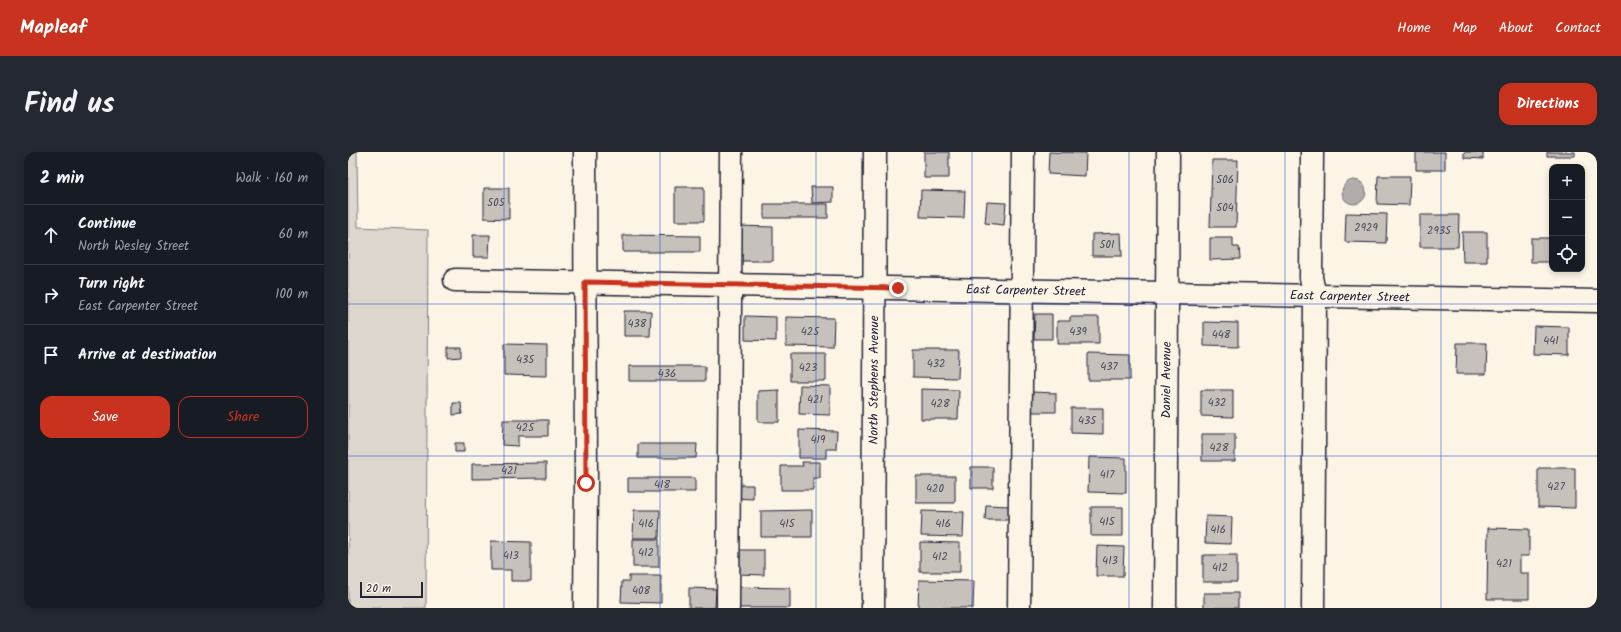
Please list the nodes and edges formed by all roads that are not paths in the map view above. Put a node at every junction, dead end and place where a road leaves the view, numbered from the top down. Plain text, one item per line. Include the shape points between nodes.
1 (585, 152) edge
2 (731, 152) edge
3 (875, 152) edge
4 (1023, 152) edge
5 (1168, 152) edge
6 (1312, 152) edge
7 (455, 280) dead end
8 (585, 282) junction
9 (730, 285) junction
10 (875, 288) junction
11 (1022, 291) junction
12 (1167, 292) junction
13 (1315, 295) junction
14 (1597, 301) edge
15 (585, 608) edge
16 (728, 608) edge
17 (873, 608) edge
18 (1020, 608) edge
19 (1165, 608) edge
20 (1313, 608) edge

1 - 8 street
2 - 9 street
3 - 10 street, North Stephens Avenue
4 - 11 street
5 - 12 street, Daniel Avenue
6 - 13 street via 1311,278
7 - 8 street, East Carpenter Street
8 - 9 street, East Carpenter Street
8 - 15 street
9 - 10 street, East Carpenter Street
9 - 16 street
10 - 11 street, East Carpenter Street
10 - 17 street, North Stephens Avenue
11 - 12 street, East Carpenter Street
11 - 18 street
12 - 13 street, East Carpenter Street
12 - 19 street, Daniel Avenue
13 - 14 street, East Carpenter Street
13 - 20 street

